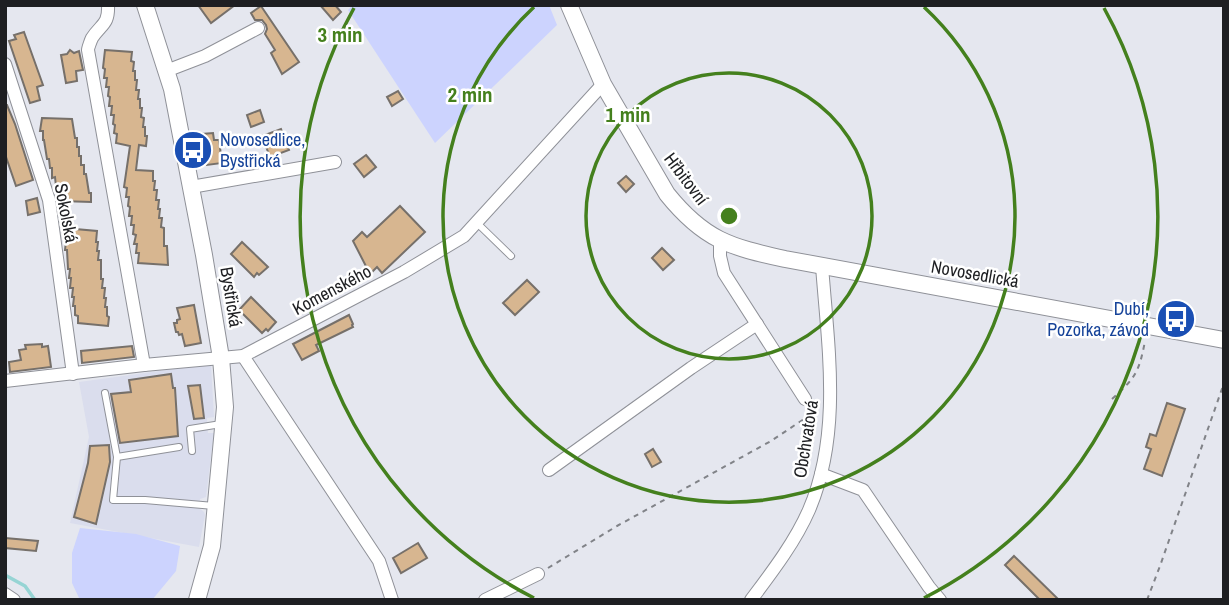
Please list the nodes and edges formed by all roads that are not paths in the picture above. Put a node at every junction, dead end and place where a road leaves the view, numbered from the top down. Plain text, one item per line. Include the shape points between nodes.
1 (108, 5) edge
2 (145, 5) edge
3 (569, 5) edge
4 (258, 28) dead end
5 (5, 64) edge
6 (166, 71) junction
7 (603, 84) junction
8 (335, 162) dead end
9 (191, 187) junction
10 (476, 222) junction
11 (720, 241) junction
12 (511, 256) dead end
13 (822, 266) junction
14 (757, 324) junction
15 (1224, 340) edge
16 (243, 356) junction
17 (221, 358) junction
18 (144, 365) junction
19 (73, 374) junction
20 (5, 381) edge
21 (105, 393) dead end
22 (805, 400) dead end
23 (223, 424) junction
24 (178, 447) dead end
25 (192, 451) dead end
26 (117, 457) junction
27 (549, 470) dead end
28 (821, 474) junction
29 (216, 506) junction
30 (538, 574) road end
31 (5, 594) edge
32 (14, 600) edge
33 (197, 600) edge
34 (392, 600) edge
35 (485, 600) edge
36 (751, 600) edge
37 (940, 600) edge

1 - 18 street via 108,16 88,50
2 - 6 street, Bystřická
3 - 7 street, Hřbitovní
4 - 6 street
5 - 19 street, Sokolská via 48,200
6 - 9 street, Bystřická
7 - 10 street, Komenského
7 - 11 street, Hřbitovní via 667,194 700,228
8 - 9 street
9 - 17 street, Bystřická
10 - 12 lane
10 - 16 street, Komenského via 464,236 404,272
11 - 13 street, Novosedlická
11 - 14 street via 724,273
13 - 15 street, Novosedlická
13 - 28 street, Obchvatová via 831,395
14 - 22 street
14 - 27 street
16 - 17 street, Komenského
16 - 34 street via 379,561
17 - 18 street, Komenského
17 - 23 street, Bystřická
18 - 19 street, Komenského
19 - 20 street, Komenského
21 - 26 lane
23 - 25 lane via 190,429
23 - 29 street, Bystřická
24 - 26 lane
26 - 29 lane via 113,500
28 - 36 street, Obchvatová via 809,510
28 - 37 street via 863,490
29 - 33 street, Bystřická via 212,546
30 - 35 street
31 - 32 street

